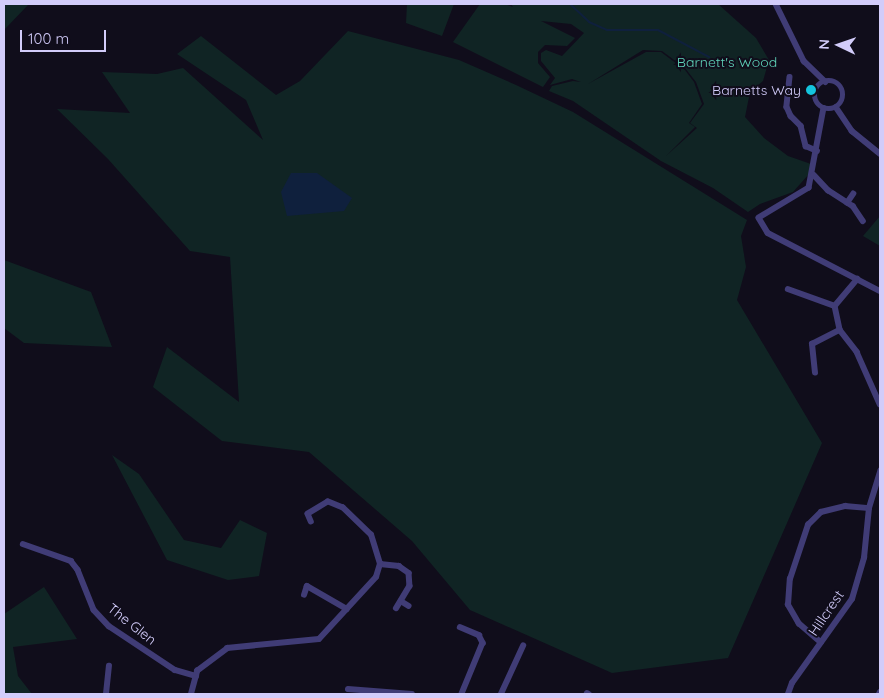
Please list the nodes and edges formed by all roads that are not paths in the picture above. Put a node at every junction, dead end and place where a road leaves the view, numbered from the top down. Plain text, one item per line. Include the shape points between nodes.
1 (776, 4) edge
2 (790, 77) dead end
3 (826, 82) junction
4 (836, 107) junction
5 (824, 108) junction
6 (817, 152) junction
7 (880, 154) edge
8 (814, 174) junction
9 (853, 194) dead end
10 (847, 203) junction
11 (863, 221) dead end
12 (858, 279) junction
13 (788, 289) dead end
14 (880, 291) edge
15 (835, 306) junction
16 (840, 330) junction
17 (815, 373) dead end
18 (880, 404) edge
19 (880, 471) edge
20 (869, 508) junction
21 (311, 521) dead end
22 (24, 544) dead end
23 (380, 564) junction
24 (304, 595) dead end
25 (401, 601) junction
26 (409, 606) dead end
27 (397, 608) dead end
28 (347, 609) junction
29 (460, 627) dead end
30 (822, 643) junction
31 (523, 646) dead end
32 (109, 666) dead end
33 (196, 676) junction
34 (348, 689) dead end
35 (106, 694) edge
36 (191, 694) edge
37 (412, 694) edge
38 (462, 694) edge
39 (501, 694) edge
40 (788, 694) edge

1 - 3 street via 804,61
2 - 6 street via 787,107 801,126 806,146
3 - 4 street via 841,88 843,97
3 - 5 street via 816,94 818,103
4 - 5 street
4 - 7 street via 852,131
5 - 6 street
6 - 8 street
8 - 10 street via 828,190
8 - 12 street via 809,188 760,218 768,233
9 - 10 street
10 - 11 street
12 - 14 street
12 - 15 street
13 - 15 street
15 - 16 street
16 - 17 street via 812,344
16 - 18 street via 857,352
19 - 20 street, Hillcrest
20 - 30 street, Hillcrest via 864,558 852,599
20 - 30 street via 845,506 821,512 808,525 790,579 788,605 799,624
21 - 23 street via 308,514 328,502 336,503 371,535
22 - 33 street, The Glen via 71,561 78,570 94,610 109,626 175,670
23 - 25 street via 399,566 409,572 410,586
23 - 28 street via 370,586
24 - 28 street via 308,586
25 - 26 street
25 - 27 street
28 - 33 street via 326,634 313,641 236,645 206,662
29 - 38 street via 479,636 483,643
30 - 40 street, Hillcrest
31 - 39 street
32 - 35 street
33 - 36 street
34 - 37 street

